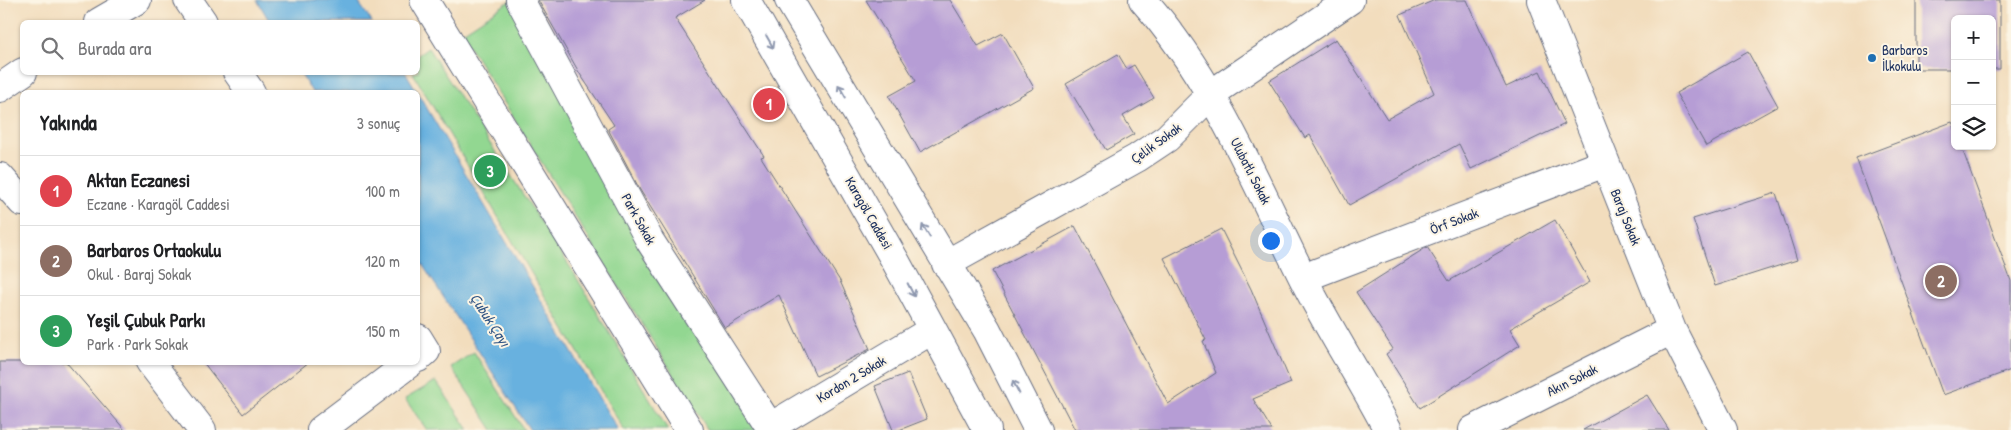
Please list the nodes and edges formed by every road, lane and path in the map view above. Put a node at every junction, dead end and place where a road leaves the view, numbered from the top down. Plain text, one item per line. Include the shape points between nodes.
1 (137, 0) edge
2 (188, 0) edge
3 (424, 0) edge
4 (520, 0) edge
5 (746, 0) edge
6 (790, 0) edge
7 (1143, 0) edge
8 (1350, 0) edge
9 (1540, 0) edge
10 (102, 20) edge
11 (202, 20) edge
12 (20, 74) edge
13 (239, 75) edge
14 (0, 88) edge
15 (250, 90) edge
16 (1211, 94) junction
17 (1605, 163) junction
18 (0, 177) edge
19 (20, 200) edge
20 (946, 264) junction
21 (1303, 278) junction
22 (932, 330) junction
23 (1672, 330) junction
24 (152, 365) edge
25 (402, 365) edge
26 (771, 429) edge
27 (202, 430) edge
28 (321, 430) edge
29 (689, 430) edge
30 (987, 430) edge
31 (1038, 430) edge
32 (1388, 430) edge
33 (1473, 430) edge
34 (1723, 430) edge

1 - 10 street
2 - 11 street
3 - 29 street
4 - 26 street, Park Sokak via 650,240
5 -> 22 street, Karagöl Caddesi via 892,253
20 -> 6 street
7 - 16 street, Ulubatlı Sokak via 1169,31
8 - 16 street, Çelik Sokak
9 - 17 street, Baraj Sokak
12 - 14 street
13 - 15 street
16 - 20 street, Çelik Sokak via 1167,138 1137,158
16 - 21 street, Ulubatlı Sokak via 1248,162
17 - 21 street, Örf Sokak
17 - 23 street, Baraj Sokak
18 - 19 street
31 -> 20 street via 986,330
21 - 32 street, Ulubatlı Sokak
22 - 26 street, Kordon 2 Sokak
22 - 30 street, Karagöl Caddesi
23 - 33 street, Akın Sokak
23 - 34 street, Baraj Sokak
24 - 27 street
25 - 28 street

